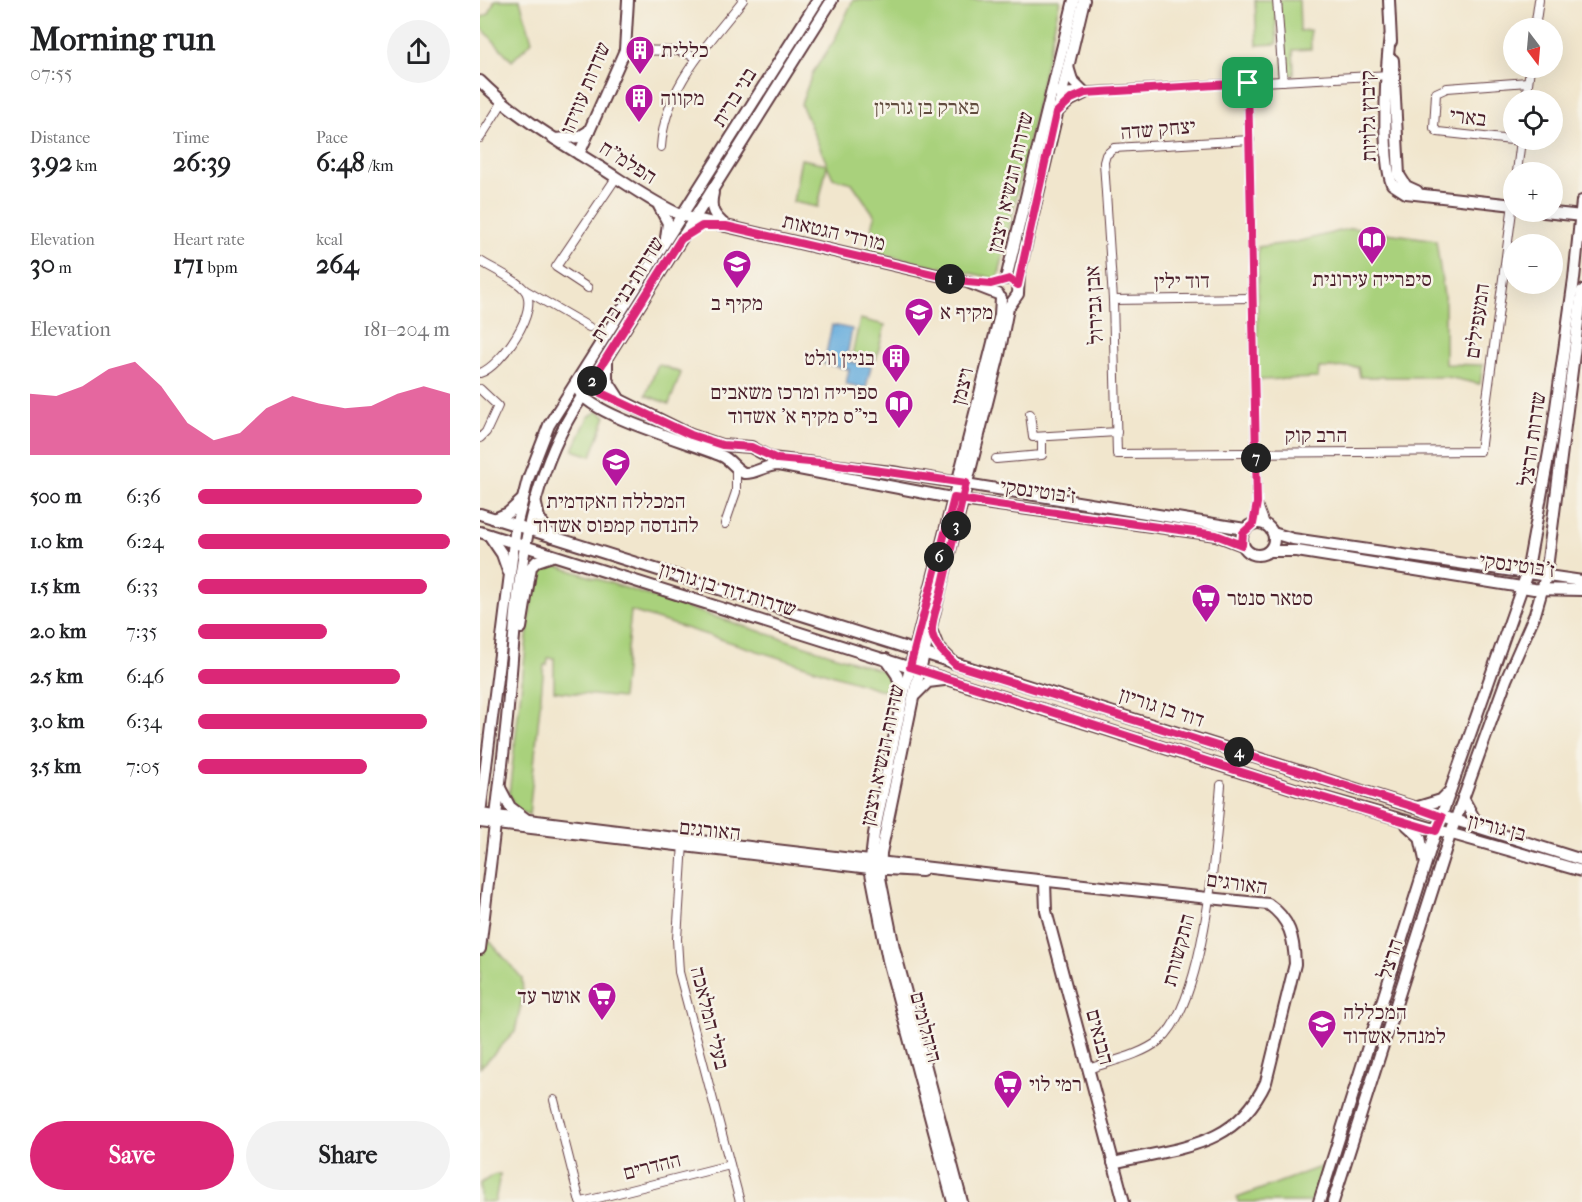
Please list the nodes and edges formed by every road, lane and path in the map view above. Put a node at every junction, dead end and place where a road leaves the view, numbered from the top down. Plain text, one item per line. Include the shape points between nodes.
1 (628, 0) edge
2 (743, 0) edge
3 (818, 0) edge
4 (832, 0) edge
5 (1074, 0) edge
6 (1084, 0) edge
7 (1277, 0) edge
8 (1389, 0) edge
9 (1539, 0) edge
10 (1536, 18) edge
11 (625, 50) junction
12 (696, 57) junction
13 (1068, 67) junction
14 (1389, 77) junction
15 (1529, 78) edge
16 (480, 81) edge
17 (1283, 81) junction
18 (1528, 82) junction
19 (1248, 83) junction
20 (1527, 90) edge
21 (1056, 93) junction
22 (1085, 93) junction
23 (502, 103) junction
24 (1056, 113) junction
25 (589, 130) junction
26 (480, 138) edge
27 (1503, 138) edge
28 (555, 140) junction
29 (1250, 140) junction
30 (661, 147) dead end
31 (579, 154) junction
32 (1106, 155) joint
33 (730, 163) joint
34 (616, 178) junction
35 (713, 190) junction
36 (695, 196) junction
37 (1503, 202) edge
38 (661, 205) junction
39 (1563, 208) edge
40 (1581, 210) edge
41 (1563, 211) edge
42 (688, 218) junction
43 (1510, 222) edge
44 (726, 226) junction
45 (681, 239) junction
46 (666, 240) junction
47 (480, 261) edge
48 (1018, 285) junction
49 (588, 288) dead end
50 (524, 289) junction
51 (1004, 291) junction
52 (1582, 291) edge
53 (1251, 298) junction
54 (1113, 300) junction
55 (589, 327) dead end
56 (607, 357) junction
57 (480, 373) edge
58 (575, 382) junction
59 (480, 389) edge
60 (585, 391) junction
61 (623, 401) junction
62 (1030, 414) dead end
63 (1117, 432) junction
64 (1042, 437) junction
65 (480, 438) edge
66 (742, 448) junction
67 (1480, 451) joint
68 (758, 453) junction
69 (1256, 453) junction
70 (1117, 454) joint
71 (996, 459) dead end
72 (735, 467) junction
73 (753, 471) junction
74 (962, 483) junction
75 (735, 492) junction
76 (535, 496) junction
77 (958, 499) junction
78 (521, 501) junction
79 (1257, 503) junction
80 (480, 514) edge
81 (494, 519) junction
82 (725, 524) dead end
83 (1265, 524) junction
84 (516, 526) junction
85 (1249, 526) junction
86 (527, 530) junction
87 (485, 533) edge
88 (1273, 533) junction
89 (552, 537) junction
90 (513, 543) junction
91 (1242, 545) junction
92 (524, 547) junction
93 (1269, 551) junction
94 (552, 556) junction
95 (509, 573) junction
96 (1527, 573) junction
97 (1546, 576) junction
98 (1582, 581) edge
99 (1523, 588) junction
100 (1543, 590) junction
101 (1582, 590) edge
102 (1569, 591) junction
103 (1535, 614) junction
104 (927, 628) junction
105 (880, 640) junction
106 (514, 649) junction
107 (920, 652) junction
108 (886, 658) junction
109 (956, 665) junction
110 (915, 669) junction
111 (949, 679) junction
112 (908, 697) junction
113 (485, 776) junction
114 (1221, 785) dead end
115 (500, 787) junction
116 (480, 790) edge
117 (1451, 790) junction
118 (1463, 798) junction
119 (1414, 807) junction
120 (480, 814) edge
121 (1442, 817) junction
122 (495, 820) junction
123 (529, 820) junction
124 (1402, 821) junction
125 (480, 822) edge
126 (1455, 822) junction
127 (518, 828) junction
128 (1436, 831) junction
129 (1488, 832) junction
130 (1450, 835) junction
131 (683, 842) junction
132 (878, 842) junction
133 (491, 855) junction
134 (854, 857) junction
135 (1582, 860) edge
136 (903, 863) junction
137 (1426, 864) junction
138 (875, 865) junction
139 (937, 870) junction
140 (1582, 871) edge
141 (1026, 880) junction
142 (1045, 882) junction
143 (1210, 898) junction
144 (1044, 900) junction
145 (480, 949) edge
146 (1088, 1069) junction
147 (554, 1100) dead end
148 (1113, 1162) junction
149 (730, 1165) junction
150 (581, 1202) edge
151 (740, 1202) edge
152 (953, 1202) edge
153 (962, 1202) edge
154 (1124, 1202) edge
155 (1319, 1202) edge
156 (1333, 1202) edge

1 - 11 street, שדרות עוזיהו
2 - 12 street
3 - 36 street, בני ברית
4 - 33 street, בני ברית
5 - 21 street
6 - 13 street
7 - 17 street
8 - 14 street, קיבוץ גלויות
9 - 10 street
11 - 12 street via 679,51
11 - 25 street, שדרות עוזיהו
12 - 30 street via 667,112
13 - 21 street
13 - 22 street via 1072,80
14 - 17 street
14 - 37 street, קיבוץ גלויות via 1400,185 1430,195
15 - 18 street
16 - 23 street, הפלמ"ח
17 - 19 street
18 - 20 street
18 - 27 street, בארי via 1447,88 1434,97 1434,128 1438,132
19 - 22 street
19 - 29 street
21 - 22 street
21 - 24 street, שדרות הנשיא ויצמן
21 - 51 street, שדרות הנשיא ויצמן
22 - 24 street via 1071,99
23 - 26 street
23 - 28 street, הפלמ"ח
24 - 48 street, שדרות הנשיא ויצמן
25 - 28 street via 579,137
25 - 31 street, שדרות עוזיהו
28 - 31 street, הפלמ"ח
29 - 32 street, יצחק שדה via 1114,148
29 - 53 street
31 - 34 street, הפלמ"ח
32 - 54 street, אבן גבירול
33 - 35 street, שדרות בני ברית
34 - 38 street, הפלמ"ח
34 - 49 street via 556,267
35 - 42 street, שדרות בני ברית
35 - 44 street via 711,208
36 - 38 street
36 - 42 street, בני ברית
38 - 42 street, הפלמ"ח
38 - 46 street via 668,223
39 - 40 street
40 - 41 street
40 - 96 street, שדרות הרצל via 1552,436
42 - 44 street, מורדי הגטאות
42 - 45 street, שדרות בני ברית
42 - 46 street, שדרות בני ברית
43 - 67 street, המעפילים
44 - 45 street via 702,226
44 - 51 street, מורדי הגטאות
45 - 56 street, שדרות בני ברית
46 - 58 street, שדרות בני ברית
47 - 50 street
48 - 51 street
48 - 51 street, שדרות הנשיא ויצמן via 1018,294
50 - 55 street
50 - 57 street via 530,304 528,316 493,367
51 - 74 street, ויצמן
52 - 97 street, שדרות הרצל
53 - 54 street, דוד ילין
53 - 69 street
54 - 63 street, אבן גבירול
56 - 60 street, שדרות בני ברית
56 - 61 street via 606,380
58 - 60 street
58 - 78 street via 549,425
59 - 65 street via 498,406
60 - 61 street
60 - 72 street via 592,404 726,457
60 - 76 street, שדרות בני ברית via 551,451
61 - 66 street via 691,435
62 - 64 street via 1033,437
63 - 64 street
63 - 70 street, אבן גבירול
64 - 71 street via 1042,455
66 - 68 street via 751,447
66 - 72 street via 734,456
67 - 69 street, הרב קוק
68 - 73 street via 760,461
68 - 74 street, ז'בוטינסקי via 777,459
69 - 70 street, הרב קוק
69 - 79 street
72 - 73 street via 742,472
72 - 75 street
73 - 75 street
73 - 77 street, ז'בוטינסקי via 778,465
74 - 77 street, שדרות הנשיא ויצמן
74 - 85 street, ז'בוטינסקי
75 - 82 street
76 - 86 street, שדרות בני ברית
76 - 89 street via 539,518
77 - 91 street, ז'בוטינסקי via 1216,535
77 - 104 street, שדרות הנשיא ויצמן
78 - 81 street via 510,512
78 - 84 street
79 - 83 street
79 - 85 street
80 - 81 street, שדרות דוד בן גוריון
81 - 84 street, שדרות דוד בן גוריון
83 - 85 street
83 - 88 street
84 - 86 street, שדרות דוד בן גוריון
84 - 90 street
85 - 91 street via 1242,535
86 - 89 street, שדרות דוד בן גוריון
86 - 92 street, שדרות בני ברית
87 - 90 street, שדרות דוד בן גוריון
87 - 95 street via 502,554
88 - 93 street via 1274,543
88 - 96 street, ז'בוטינסקי
89 - 105 street, שדרות דוד בן גוריון
90 - 92 street, שדרות דוד בן גוריון
90 - 95 street
91 - 93 street via 1253,555
92 - 94 street, שדרות דוד בן גוריון
92 - 106 street, שדרות בני ברית
93 - 99 street, ז'בוטינסקי via 1297,551
94 - 106 street via 531,567
94 - 108 street, שדרות דוד בן גוריון
95 - 113 street
96 - 97 street, ז'בוטינסקי
96 - 99 street, שדרות הרצל
97 - 98 street, ז'בוטינסקי
97 - 100 street
99 - 100 street, ז'בוטינסקי
99 - 117 street, שדרות הרצל
100 - 102 street, ז'בוטינסקי
100 - 103 street
101 - 102 street, ז'בוטינסקי
102 - 103 street via 1548,601
103 - 118 street
104 - 105 street via 908,639
104 - 107 street, שדרות הנשיא ויצמן
104 - 109 street via 938,647
105 - 107 street
106 - 115 street, שדרות בני ברית
107 - 109 street, דוד בן גוריון
107 - 110 street, שדרות הנשיא ויצמן
108 - 110 street, שדרות דוד בן גוריון
108 - 112 street
109 - 119 street, דוד בן גוריון
110 - 111 street, בן גוריון
110 - 112 street, שדרות הנשיא ויצמן
111 - 112 street via 928,682
111 - 124 street, בן גוריון
112 - 132 street, שדרות הנשיא ויצמן
113 - 116 street
113 - 120 street
114 - 143 street, התקשורת
115 - 122 street, שדרות בני ברית
115 - 123 street via 510,807
117 - 119 street via 1434,803
117 - 121 street
118 - 126 street, הרצל
118 - 129 street via 1474,819
119 - 121 street, דוד בן גוריון
120 - 122 street
121 - 126 street, דוד בן גוריון
121 - 128 street, הרצל
122 - 123 street, האורגים
122 - 125 street, האורגים
122 - 127 street, האורגים
122 - 133 street
123 - 131 street, האורגים
124 - 128 street, בן גוריון
124 - 137 street via 1420,837
126 - 129 street
126 - 130 street, הרצל
127 - 131 street, האורגים
127 - 133 street via 502,837
128 - 130 street, בן גוריון
128 - 137 street, הרצל
129 - 135 street
130 - 140 street, בן גוריון
130 - 156 street, הרצל
131 - 134 street, האורגים
131 - 138 street, האורגים
131 - 149 street, בעלי המלאכה via 678,972
132 - 134 street
132 - 136 street
132 - 138 street, שדרות הנשיא ויצמן
133 - 145 street
134 - 138 street, האורגים
136 - 138 street, האורגים
136 - 139 street, האורגים
137 - 155 street, הרצל
138 - 139 street, האורגים
138 - 152 street, היהלומים via 888,960
138 - 153 street, היהלומים
139 - 141 street, האורגים
141 - 142 street, האורגים
141 - 144 street
142 - 143 street, האורגים
142 - 144 street, הבנאים
143 - 146 street, התקשורת via 1178,1018 1161,1039 1145,1049
143 - 148 street, האורגים via 1269,904 1289,924 1295,964 1266,1082 1252,1108 1231,1129 1198,1142
144 - 146 street, הבנאים
146 - 148 street, הבנאים
147 - 150 street, ההדרים
148 - 154 street, הבנאים
149 - 150 street, ההדרים
149 - 151 street, בעלי המלאכה

